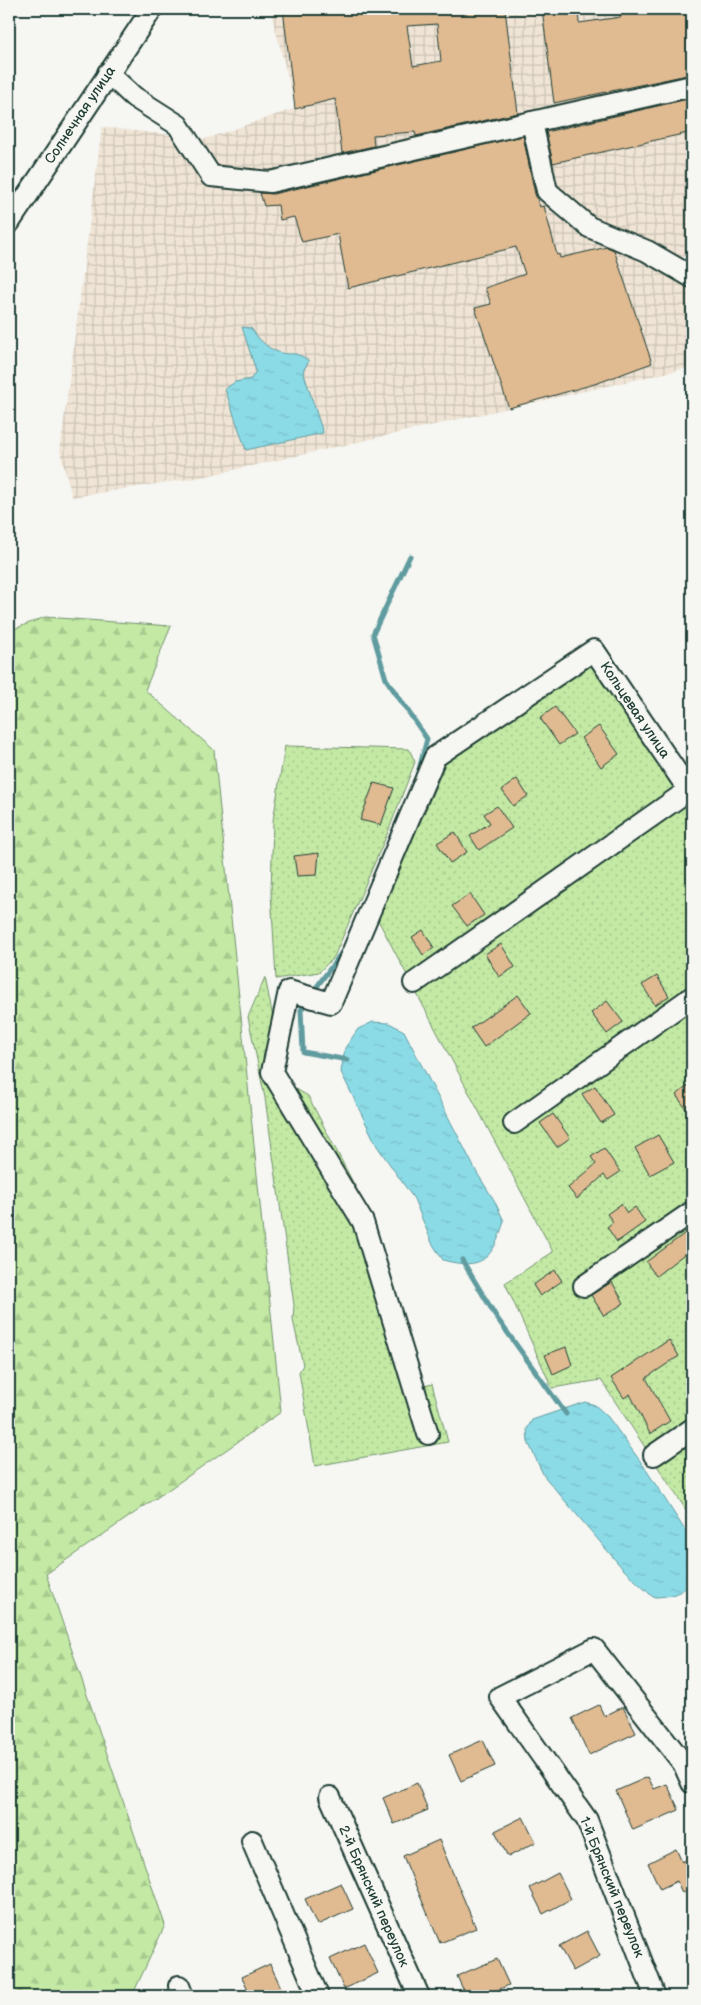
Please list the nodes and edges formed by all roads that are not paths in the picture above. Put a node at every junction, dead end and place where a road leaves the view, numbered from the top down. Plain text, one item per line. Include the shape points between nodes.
1 (152, 9) edge
2 (108, 73) junction
3 (692, 86) edge
4 (532, 122) junction
5 (9, 223) edge
6 (692, 277) edge
7 (691, 792) edge
8 (414, 983) dead end
9 (692, 997) edge
10 (514, 1123) dead end
11 (692, 1212) edge
12 (584, 1286) dead end
13 (692, 1429) edge
14 (428, 1434) dead end
15 (654, 1455) dead end
16 (692, 1783) edge
17 (330, 1797) dead end
18 (252, 1841) dead end
19 (318, 1996) edge
20 (419, 1996) edge
21 (655, 1996) edge

1 - 2 street, Солнечная улица
2 - 4 street via 134,97 178,125 211,176 270,182
2 - 5 street, Солнечная улица
3 - 4 street
4 - 6 street via 547,191 589,227 647,251
7 - 8 street
7 - 14 street, Кольцевая улица via 594,650 435,757 331,1003 289,991 272,1072 363,1222
9 - 10 street
11 - 12 street
13 - 15 street
16 - 21 street, 1-й Брянский переулок via 683,1763 594,1649 500,1697 587,1820
17 - 20 street, 2-й Брянский переулок
18 - 19 street

